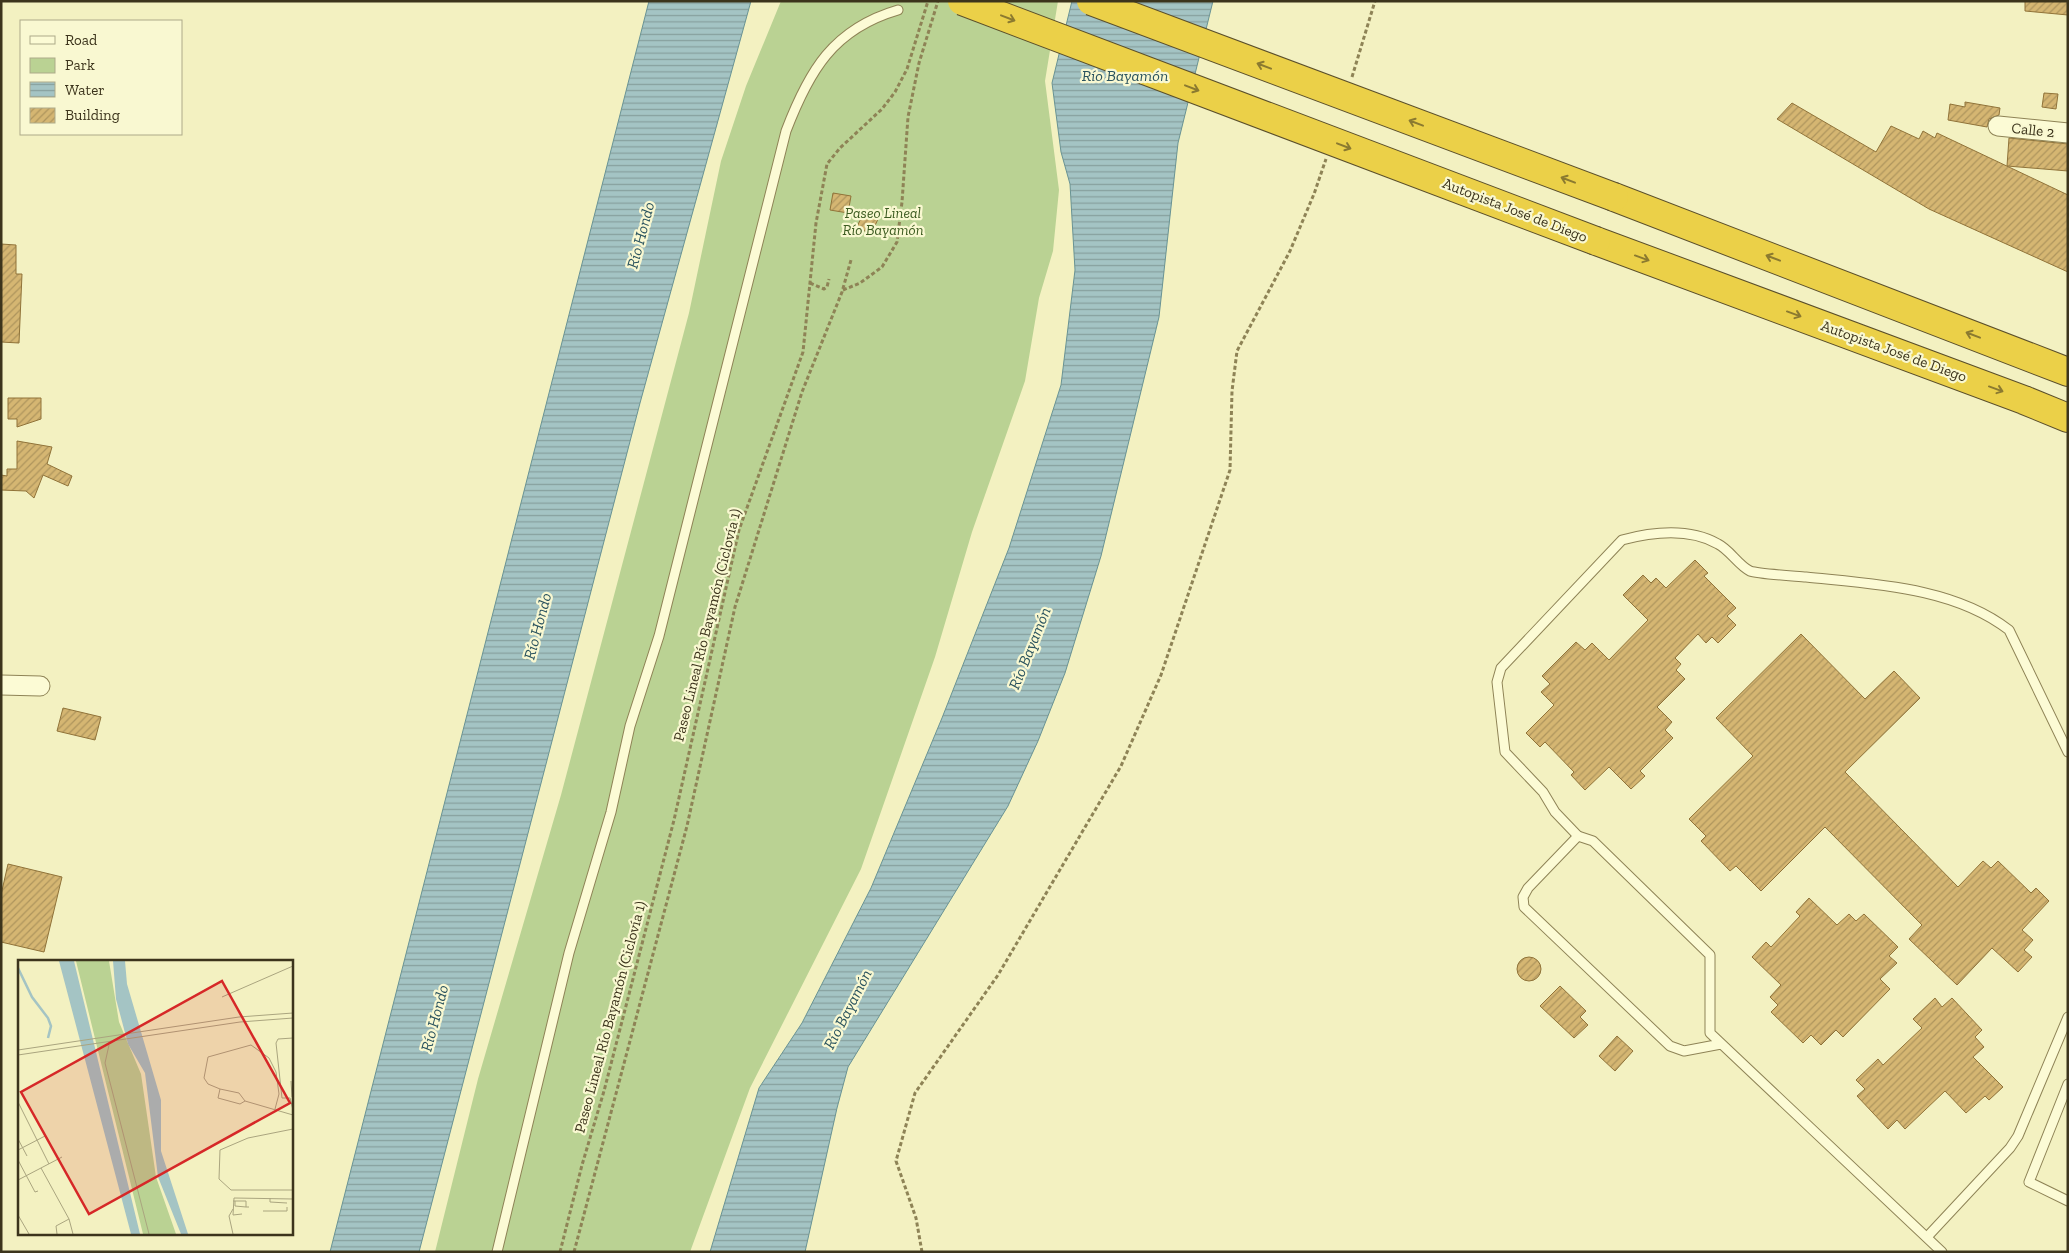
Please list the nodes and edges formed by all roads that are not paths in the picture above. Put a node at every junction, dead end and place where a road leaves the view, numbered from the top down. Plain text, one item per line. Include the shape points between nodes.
1 (962, 1) edge
2 (1091, 1) edge
3 (898, 10) dead end
4 (1998, 126) dead end
5 (2068, 133) edge
6 (2068, 372) edge
7 (2068, 418) edge
8 (1, 685) edge
9 (40, 686) dead end
10 (2068, 752) edge
11 (1578, 836) junction
12 (2068, 1017) edge
13 (1721, 1044) junction
14 (2068, 1084) edge
15 (2068, 1201) edge
16 (1927, 1237) junction
17 (497, 1252) edge
18 (1942, 1252) edge

1 -> 7 highway, Autopista José de Diego, bridge
6 -> 2 highway, bridge
3 - 17 lane via 866,22 843,36 815,70 786,130 662,626 630,726 611,812 569,953
4 - 5 street, Calle 2
8 - 9 street
10 - 11 lane via 2009,630 1996,620 1910,588 1750,571 1719,544 1697,535 1634,536 1622,540 1507,661 1497,682 1504,752 1543,792 1555,812
11 - 13 lane via 1593,841 1710,955 1710,1033
11 - 13 lane via 1528,888 1523,897 1524,907 1670,1046 1684,1051
12 - 16 lane via 2018,1136
13 - 16 lane
14 - 15 lane via 2030,1182
16 - 18 lane

